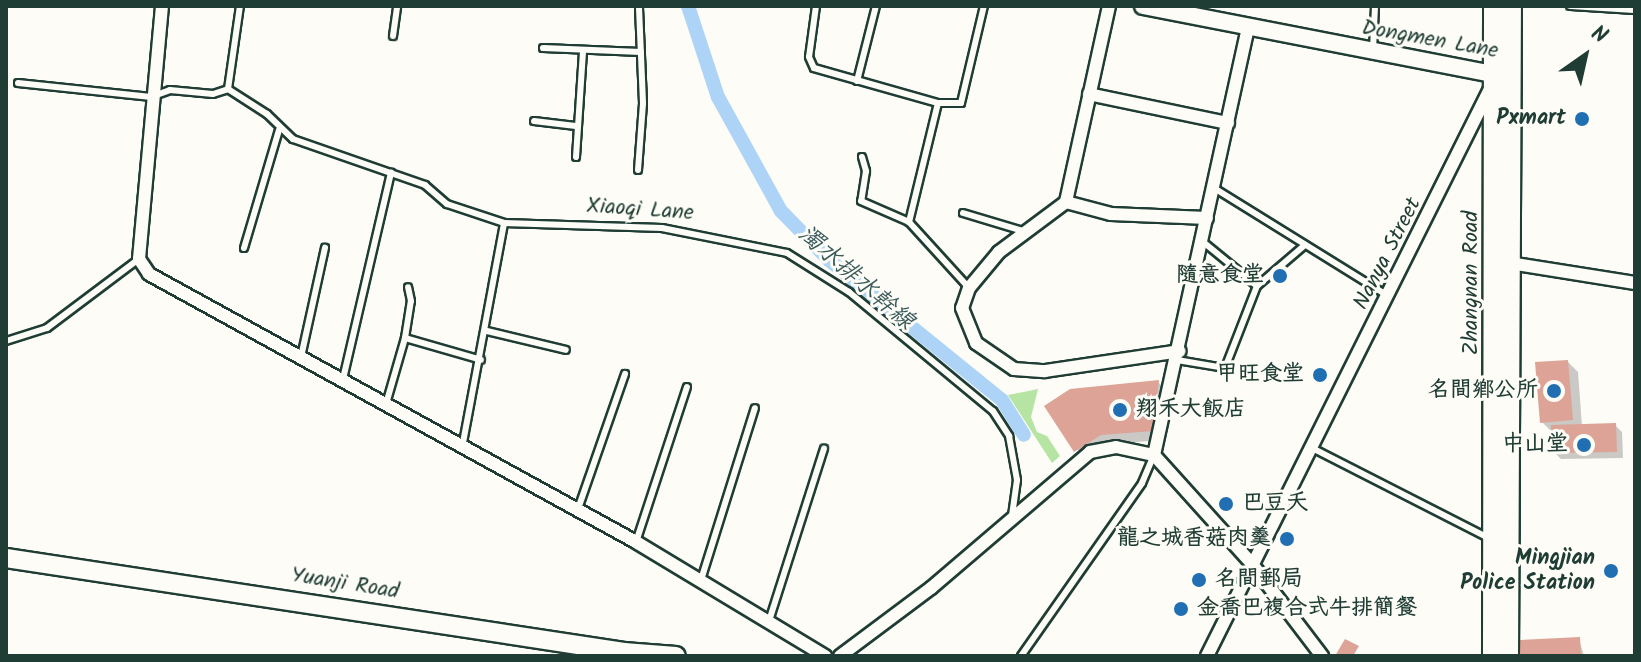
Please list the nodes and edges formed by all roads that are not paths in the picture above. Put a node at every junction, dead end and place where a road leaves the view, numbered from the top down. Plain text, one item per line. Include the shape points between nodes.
1 (162, 6) edge
2 (240, 6) edge
3 (397, 6) edge
4 (639, 6) edge
5 (816, 6) edge
6 (876, 6) edge
7 (984, 6) edge
8 (1109, 6) edge
9 (1143, 6) edge
10 (1375, 6) edge
11 (1494, 6) edge
12 (1511, 6) edge
13 (1570, 6) edge
14 (1635, 10) edge
15 (1248, 27) junction
16 (393, 36) dead end
17 (543, 48) dead end
18 (583, 51) junction
19 (641, 52) junction
20 (1373, 53) junction
21 (1503, 76) junction
22 (857, 81) junction
23 (18, 83) dead end
24 (228, 89) junction
25 (1089, 94) junction
26 (151, 97) junction
27 (938, 103) junction
28 (534, 121) dead end
29 (1228, 123) junction
30 (576, 126) junction
31 (279, 130) junction
32 (576, 157) dead end
33 (862, 157) dead end
34 (638, 170) dead end
35 (391, 172) junction
36 (1214, 188) junction
37 (1066, 202) junction
38 (963, 213) dead end
39 (1207, 218) junction
40 (909, 222) junction
41 (504, 223) junction
42 (1027, 232) junction
43 (1202, 241) junction
44 (1305, 245) junction
45 (244, 248) dead end
46 (325, 248) dead end
47 (139, 259) junction
48 (1510, 263) junction
49 (1635, 283) edge
50 (1257, 286) junction
51 (408, 287) dead end
52 (969, 288) junction
53 (1389, 296) junction
54 (487, 331) junction
55 (405, 338) junction
56 (6, 341) edge
57 (566, 350) dead end
58 (1178, 356) junction
59 (300, 360) junction
60 (481, 360) junction
61 (625, 374) dead end
62 (342, 383) junction
63 (687, 387) dead end
64 (386, 406) junction
65 (755, 408) dead end
66 (462, 448) junction
67 (824, 449) dead end
68 (1314, 449) junction
69 (1154, 455) junction
70 (578, 509) junction
71 (1012, 521) junction
72 (636, 542) junction
73 (1501, 546) junction
74 (6, 558) edge
75 (1252, 564) junction
76 (701, 580) junction
77 (768, 622) junction
78 (676, 656) edge
79 (825, 656) edge
80 (840, 656) edge
81 (1022, 656) edge
82 (1207, 656) edge
83 (1322, 656) edge
84 (1493, 656) edge
85 (1508, 656) edge

1 - 26 street
2 - 24 lane
3 - 16 lane
4 - 19 lane
5 - 22 lane via 809,34 814,68
6 - 22 lane
7 - 27 lane via 961,103
8 - 25 street
9 - 15 street, Dongmen Lane
10 - 20 lane
11 - 21 main road, Zhangnan Road
12 - 21 main road, Zhangnan Road
13 - 14 lane
15 - 20 street, Dongmen Lane
15 - 29 street
17 - 18 lane
18 - 19 lane
18 - 30 lane
19 - 34 lane
20 - 21 street, Dongmen Lane
21 - 48 main road, Zhangnan Road
21 - 53 street, Nanya Street
21 - 73 main road, Zhangnan Road
22 - 27 lane
23 - 26 lane
24 - 26 lane via 213,94 170,90
24 - 31 lane, Xiaoqi Lane via 267,114
25 - 29 street
25 - 37 street
26 - 47 street
27 - 40 lane
28 - 30 lane
29 - 36 street
30 - 32 lane
31 - 35 lane, Xiaoqi Lane
31 - 45 lane
33 - 40 lane via 866,171 861,201
35 - 41 lane, Xiaoqi Lane via 425,185 447,204
35 - 62 lane
36 - 39 street
36 - 44 lane
37 - 39 street via 1111,214
37 - 42 street
38 - 42 lane
39 - 43 street
40 - 52 lane
41 - 54 lane
41 - 71 lane, Xiaoqi Lane via 662,228 787,253 849,292 993,411 1009,436 1017,480
42 - 52 street via 999,252
43 - 50 lane
43 - 58 street
44 - 50 lane
44 - 53 lane
46 - 59 lane
47 - 56 lane via 47,328
47 - 59 street via 169,289
48 - 49 street, Zhangnan Road
48 - 73 main road, Zhangnan Road
50 - 58 lane via 1225,368
51 - 55 lane
52 - 58 street via 962,308 967,328 976,343 1014,369 1045,371
53 - 68 street, Nanya Street
54 - 57 lane
54 - 60 lane
55 - 60 lane
55 - 64 lane
58 - 69 street
59 - 62 street
60 - 66 lane
61 - 70 lane
62 - 64 street
63 - 72 lane
64 - 66 street
65 - 76 lane
66 - 70 street
67 - 77 lane
68 - 73 lane
68 - 75 street, Nanya Street
69 - 71 street via 1116,447 1090,452
69 - 75 street
69 - 81 lane via 1142,483
70 - 72 street
71 - 80 street
72 - 76 street
73 - 84 main road, Zhangnan Road
73 - 85 main road, Zhangnan Road
74 - 78 main road, Yuanji Road
75 - 82 street, Nanya Street
75 - 83 street
76 - 77 street
77 - 79 street

